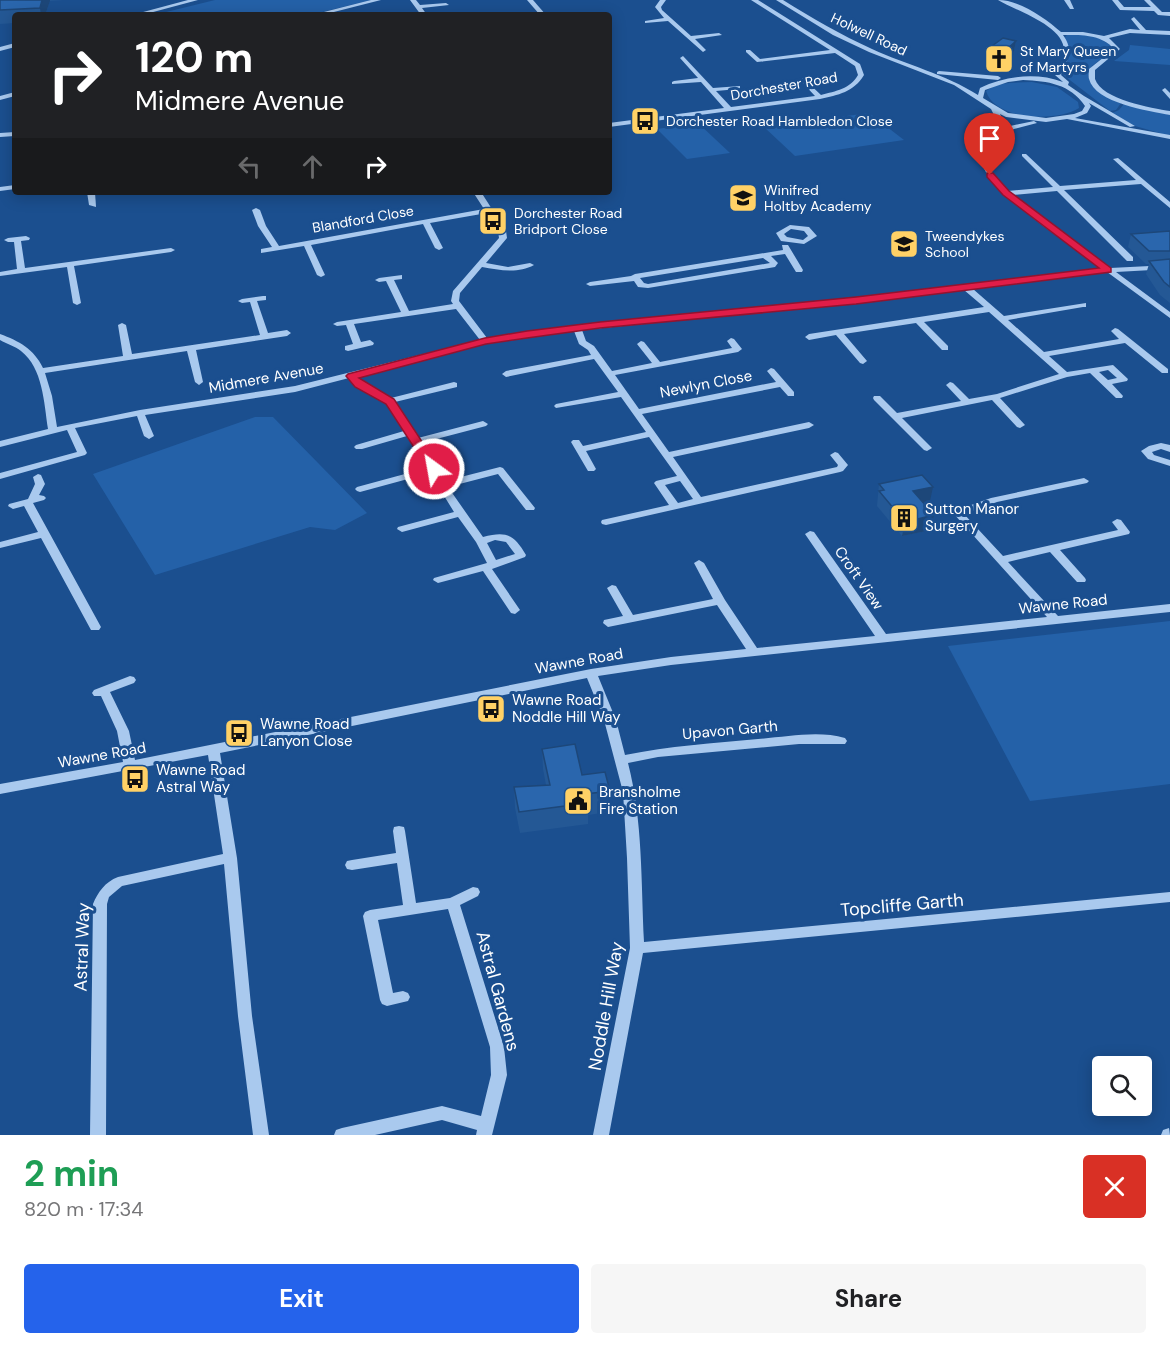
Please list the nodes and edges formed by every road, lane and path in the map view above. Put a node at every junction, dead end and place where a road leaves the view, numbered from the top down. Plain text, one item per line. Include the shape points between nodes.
1 (195, 0) edge
2 (378, 0) edge
3 (413, 0) edge
4 (530, 0) edge
5 (663, 0) edge
6 (754, 0) edge
7 (779, 0) edge
8 (1001, 0) edge
9 (1067, 0) edge
10 (1115, 0) edge
11 (1147, 0) edge
12 (446, 5) dead end
13 (418, 8) junction
14 (1072, 8) dead end
15 (1156, 9) junction
16 (147, 12) edge
17 (328, 12) edge
18 (421, 12) edge
19 (540, 12) edge
20 (1170, 14) edge
21 (669, 19) junction
22 (1134, 19) dead end
23 (647, 22) dead end
24 (1144, 31) junction
25 (1170, 33) edge
26 (1059, 34) junction
27 (719, 35) dead end
28 (691, 38) junction
29 (1103, 38) junction
30 (703, 50) dead end
31 (748, 51) dead end
32 (837, 51) junction
33 (683, 58) dead end
34 (776, 58) junction
35 (788, 68) dead end
36 (1054, 69) junction
37 (918, 70) junction
38 (1012, 78) junction
39 (1022, 78) junction
40 (700, 80) junction
41 (803, 80) dead end
42 (674, 83) dead end
43 (738, 87) dead end
44 (711, 90) junction
45 (1076, 90) junction
46 (1165, 90) dead end
47 (820, 97) junction
48 (1170, 97) edge
49 (980, 98) junction
50 (1085, 98) junction
51 (994, 109) junction
52 (729, 110) junction
53 (1170, 113) edge
54 (1058, 119) junction
55 (1046, 120) junction
56 (612, 125) edge
57 (997, 135) junction
58 (1155, 135) junction
59 (1170, 137) edge
60 (1024, 155) dead end
61 (1116, 159) dead end
62 (1141, 182) junction
63 (1058, 188) junction
64 (1006, 193) junction
65 (91, 195) edge
66 (479, 195) edge
67 (93, 205) dead end
68 (1170, 206) edge
69 (256, 210) dead end
70 (489, 210) junction
71 (425, 221) junction
72 (781, 237) dead end
73 (26, 238) dead end
74 (306, 243) junction
75 (448, 246) dead end
76 (276, 248) junction
77 (171, 250) dead end
78 (264, 251) dead end
79 (788, 251) junction
80 (765, 255) junction
81 (1130, 259) dead end
82 (70, 264) junction
83 (480, 265) junction
84 (530, 266) dead end
85 (1170, 267) edge
86 (799, 270) dead end
87 (1108, 270) junction
88 (21, 271) junction
89 (0, 274) edge
90 (321, 275) dead end
91 (399, 277) dead end
92 (636, 278) junction
93 (389, 279) junction
94 (379, 280) dead end
95 (590, 284) dead end
96 (966, 288) junction
97 (264, 298) dead end
98 (253, 300) junction
99 (242, 302) dead end
100 (77, 303) dead end
101 (457, 306) junction
102 (1084, 306) dead end
103 (990, 309) junction
104 (406, 314) junction
105 (1170, 316) edge
106 (917, 319) junction
107 (1002, 319) junction
108 (350, 322) junction
109 (337, 324) dead end
110 (122, 325) dead end
111 (578, 328) junction
112 (1115, 332) dead end
113 (287, 333) dead end
114 (838, 333) junction
115 (265, 336) junction
116 (0, 337) edge
117 (810, 338) dead end
118 (1126, 340) junction
119 (485, 341) junction
120 (731, 341) dead end
121 (370, 343) dead end
122 (641, 344) dead end
123 (358, 345) junction
124 (190, 348) junction
125 (348, 348) dead end
126 (945, 348) dead end
127 (1042, 355) junction
128 (597, 356) junction
129 (128, 357) junction
130 (863, 362) dead end
131 (657, 364) junction
132 (1092, 370) junction
133 (1165, 370) dead end
134 (40, 371) junction
135 (771, 371) dead end
136 (506, 374) dead end
137 (609, 374) junction
138 (1065, 375) junction
139 (352, 376) junction
140 (199, 382) dead end
141 (1106, 383) junction
142 (782, 384) junction
143 (454, 385) dead end
144 (950, 385) dead end
145 (624, 394) junction
146 (791, 394) dead end
147 (1119, 396) dead end
148 (994, 397) junction
149 (877, 398) dead end
150 (390, 401) junction
151 (967, 402) junction
152 (559, 406) dead end
153 (140, 412) junction
154 (637, 412) junction
155 (896, 416) junction
156 (483, 424) dead end
157 (809, 425) dead end
158 (1020, 425) dead end
159 (70, 426) junction
160 (54, 430) junction
161 (410, 432) junction
162 (652, 434) junction
163 (149, 436) dead end
164 (416, 441) junction
165 (0, 444) edge
166 (359, 447) dead end
167 (927, 448) dead end
168 (1170, 449) edge
169 (667, 455) junction
170 (835, 455) dead end
171 (1170, 463) edge
172 (434, 469) junction
173 (591, 469) dead end
174 (0, 476) edge
175 (38, 477) dead end
176 (683, 478) junction
177 (1084, 481) dead end
178 (443, 485) junction
179 (360, 489) dead end
180 (34, 500) junction
181 (699, 501) junction
182 (13, 506) dead end
183 (675, 507) junction
184 (530, 508) dead end
185 (460, 513) junction
186 (606, 522) dead end
187 (1117, 522) dead end
188 (402, 529) dead end
189 (43, 534) junction
190 (810, 534) dead end
191 (481, 541) junction
192 (0, 545) edge
193 (1052, 548) junction
194 (1002, 560) junction
195 (699, 563) dead end
196 (490, 566) junction
197 (438, 580) dead end
198 (1082, 580) dead end
199 (612, 588) dead end
200 (720, 601) junction
201 (1169, 609) edge
202 (514, 610) dead end
203 (88, 614) junction
204 (1054, 618) junction
205 (76, 619) dead end
206 (630, 619) junction
207 (608, 623) dead end
208 (95, 627) dead end
209 (883, 639) junction
210 (754, 652) junction
211 (591, 673) junction
212 (130, 680) dead end
213 (841, 741) dead end
214 (213, 750) junction
215 (622, 760) junction
216 (130, 765) junction
217 (0, 789) edge
218 (399, 831) dead end
219 (402, 857) junction
220 (230, 858) junction
221 (352, 865) dead end
222 (473, 891) dead end
223 (1170, 897) edge
224 (453, 903) junction
225 (411, 909) junction
226 (637, 948) junction
227 (403, 997) dead end
228 (485, 1130) edge
229 (98, 1135) edge
230 (261, 1135) edge
231 (342, 1135) edge
232 (601, 1135) edge

1 - 16 street
2 - 17 street
3 - 13 street
4 - 19 street
5 - 21 street via 658,7
6 - 32 street, Dorchester Road
7 - 37 street, Holwell Road via 835,34
8 - 26 street via 1042,19
9 - 14 street
10 - 15 street via 1122,9
11 - 15 street
12 - 13 street
13 - 18 street
15 - 20 street via 1160,14
21 - 23 street
21 - 28 street
22 - 24 street
24 - 25 street
24 - 29 street
26 - 29 street
26 - 36 street via 1067,46 1066,57
27 - 28 street
28 - 30 street
29 - 53 street via 1118,50 1092,69 1095,85 1125,102
31 - 34 street via 759,61
32 - 34 street
32 - 47 street, Dorchester Road via 858,65 861,75 858,83 848,89
33 - 40 street
34 - 35 street
36 - 39 street
36 - 45 street
37 - 38 street, Holwell Road
37 - 49 street, Holwell Road
38 - 39 street, Holwell Road
38 - 49 street via 991,83 982,89
39 - 45 street via 1049,80
40 - 42 street
40 - 44 street
41 - 47 street
43 - 44 street
44 - 52 street
45 - 50 street
46 - 48 street
47 - 52 street, Dorchester Road
49 - 51 street, Holwell Road
50 - 54 street via 1085,111
50 - 58 street via 1128,125
51 - 55 street via 1006,115
51 - 57 street via 1001,123
52 - 56 street, Dorchester Road
54 - 55 street
54 - 58 street via 1086,120
55 - 57 street via 1012,127
57 - 64 street via 985,162 990,175
58 - 59 street
60 - 63 street
61 - 62 street
62 - 63 street
62 - 68 street
63 - 64 street
63 - 81 street
64 - 87 street
65 - 67 street
66 - 70 street
69 - 76 street
70 - 71 street, Blandford Close
70 - 83 street via 503,238
71 - 74 street, Blandford Close
71 - 75 street, Blandford Close via 435,249
72 - 79 street
73 - 88 street via 12,240
74 - 76 street, Blandford Close
74 - 90 street, Blandford Close
76 - 78 street, Blandford Close
77 - 82 street
79 - 80 street
79 - 86 street
80 - 92 street
80 - 92 street via 774,264 648,286 641,285
82 - 88 street
82 - 100 street
83 - 84 street via 508,269
83 - 101 street via 456,293
85 - 87 street, Midmere Avenue
87 - 96 street, Midmere Avenue
87 - 105 street
88 - 89 street
91 - 93 street
92 - 95 street
93 - 94 street
93 - 104 street
96 - 103 street
96 - 111 street, Midmere Avenue
97 - 98 street
98 - 99 street
98 - 115 street
101 - 104 street
101 - 119 street
102 - 107 street
103 - 106 street
103 - 107 street
104 - 108 street
106 - 114 street
106 - 126 street
107 - 127 street
108 - 109 street
108 - 123 street
110 - 129 street
111 - 119 street, Midmere Avenue
111 - 128 street via 582,342
112 - 118 street
113 - 115 street
114 - 117 street
114 - 130 street
115 - 124 street
116 - 134 street via 22,346
118 - 127 street
118 - 133 street
119 - 139 street, Midmere Avenue
120 - 131 street, Newlyn Close via 738,349
121 - 123 street
122 - 131 street, Newlyn Close
123 - 125 street
124 - 129 street
124 - 140 street
127 - 138 street
128 - 136 street
128 - 137 street
129 - 134 street
131 - 137 street, Newlyn Close
132 - 138 street
132 - 141 street
132 - 141 street via 1110,367 1124,379
134 - 160 street
135 - 142 street, Newlyn Close
137 - 145 street
138 - 148 street
139 - 150 street
139 - 153 street, Midmere Avenue via 295,389
141 - 147 street
142 - 146 street, Newlyn Close
142 - 154 street, Newlyn Close
143 - 150 street
144 - 151 street
145 - 152 street
145 - 154 street
148 - 151 street
148 - 158 street
149 - 155 street
150 - 161 street
151 - 155 street
153 - 159 street, Midmere Avenue
153 - 163 street
154 - 162 street
155 - 167 street
156 - 164 street
157 - 169 street
159 - 160 street, Midmere Avenue
159 - 174 street via 82,453
160 - 165 street, Midmere Avenue
161 - 164 street
161 - 166 street
162 - 169 street
162 - 173 street via 578,446
164 - 172 street
168 - 171 street via 1153,446 1146,451 1151,457
169 - 176 street
170 - 181 street via 843,465 840,469
172 - 178 street
172 - 179 street
175 - 180 street via 40,484
176 - 181 street
176 - 183 street via 659,483
177 - 194 street via 994,500 958,513
178 - 184 street via 500,470
178 - 185 street
180 - 182 street
180 - 189 street
181 - 183 street
183 - 186 street
185 - 188 street
185 - 191 street
187 - 193 street via 1125,532
189 - 192 street
189 - 203 street
190 - 209 street, Croft View
191 - 196 street
191 - 196 street via 506,537 514,541 521,555
193 - 194 street
193 - 198 street
194 - 204 street
195 - 200 street
196 - 197 street
196 - 202 street
199 - 206 street
200 - 206 street
200 - 210 street
201 - 204 street, Wawne Road
203 - 205 street
203 - 208 street
204 - 209 street, Wawne Road
206 - 207 street
209 - 210 street, Wawne Road
210 - 211 street, Wawne Road
211 - 214 street, Wawne Road
211 - 215 street, Noddle Hill Way
212 - 216 street via 100,692 123,731
213 - 215 street, Upavon Garth via 799,740
214 - 216 street, Wawne Road
214 - 220 street
215 - 226 street, Noddle Hill Way via 629,792
216 - 217 street, Wawne Road
218 - 219 street
219 - 221 street
219 - 225 street
220 - 229 street, Astral Way via 118,882 104,894 100,904
220 - 230 street
222 - 224 street
223 - 226 street, Topcliffe Garth
224 - 225 street
224 - 228 street, Astral Gardens via 497,1047 499,1075
225 - 227 street via 370,916 387,1000
226 - 232 street, Noddle Hill Way
228 - 231 street via 442,1113

